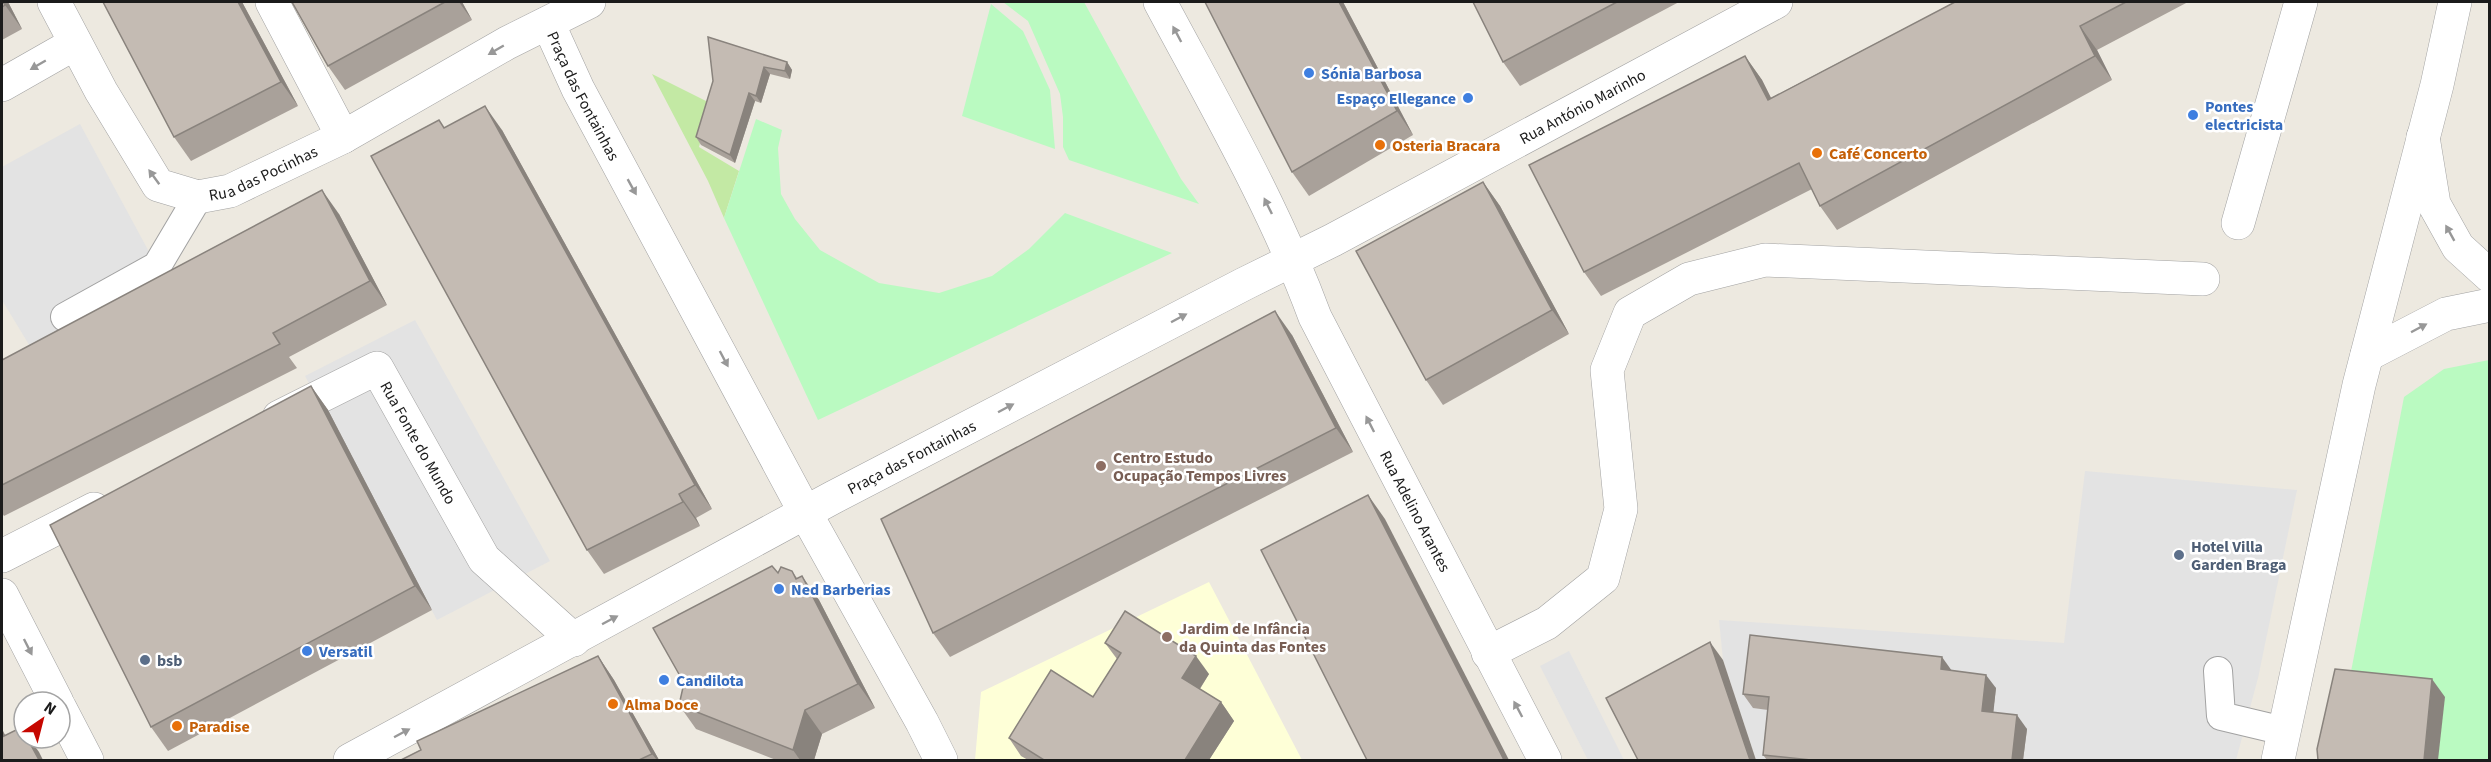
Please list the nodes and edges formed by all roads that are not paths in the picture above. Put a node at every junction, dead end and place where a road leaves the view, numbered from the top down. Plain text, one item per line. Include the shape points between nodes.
1 (54, 2) edge
2 (272, 2) edge
3 (589, 2) edge
4 (1160, 2) edge
5 (1776, 2) edge
6 (2301, 2) edge
7 (2456, 2) edge
8 (548, 23) junction
9 (74, 44) junction
10 (2, 85) edge
11 (343, 137) junction
12 (2423, 137) junction
13 (198, 197) junction
14 (2238, 223) dead end
15 (1294, 259) junction
16 (2490, 276) edge
17 (2204, 279) dead end
18 (2490, 305) edge
19 (65, 317) dead end
20 (2367, 355) junction
21 (250, 431) edge
22 (124, 494) edge
23 (806, 514) junction
24 (2, 556) edge
25 (2, 595) edge
26 (574, 640) junction
27 (1488, 653) junction
28 (2218, 671) dead end
29 (51, 690) edge
30 (72, 731) edge
31 (2281, 746) edge
32 (87, 760) edge
33 (350, 760) edge
34 (941, 760) edge
35 (1545, 760) edge

1 - 9 street, Rua das Pocinhas
2 - 11 street
3 - 8 street, Praça das Fontainhas
15 -> 4 street
5 - 15 street, Rua António Marinho
6 - 14 street
7 - 12 street
8 -> 11 street, Rua das Pocinhas
8 -> 23 street, Praça das Fontainhas via 579,89
9 -> 10 street
13 -> 9 street, Rua das Pocinhas via 158,185
11 - 13 street, Rua das Pocinhas via 230,191
16 -> 12 street via 2458,247 2434,204
12 - 20 street
13 - 19 lane via 157,266
23 -> 15 street, Praça das Fontainhas
27 -> 15 street, Rua Adelino Arantes via 1315,317
17 - 27 street via 1766,260 1689,279 1630,313 1607,370 1621,509 1603,578 1547,623
20 -> 18 street via 2446,314
20 - 31 street
21 - 26 street, Rua Fonte do Mundo via 376,368 484,559
22 - 24 street
26 -> 23 street
23 - 34 street
25 -> 29 street
33 -> 26 street
35 -> 27 street, Rua Adelino Arantes
28 - 31 lane via 2221,716
30 - 32 street

